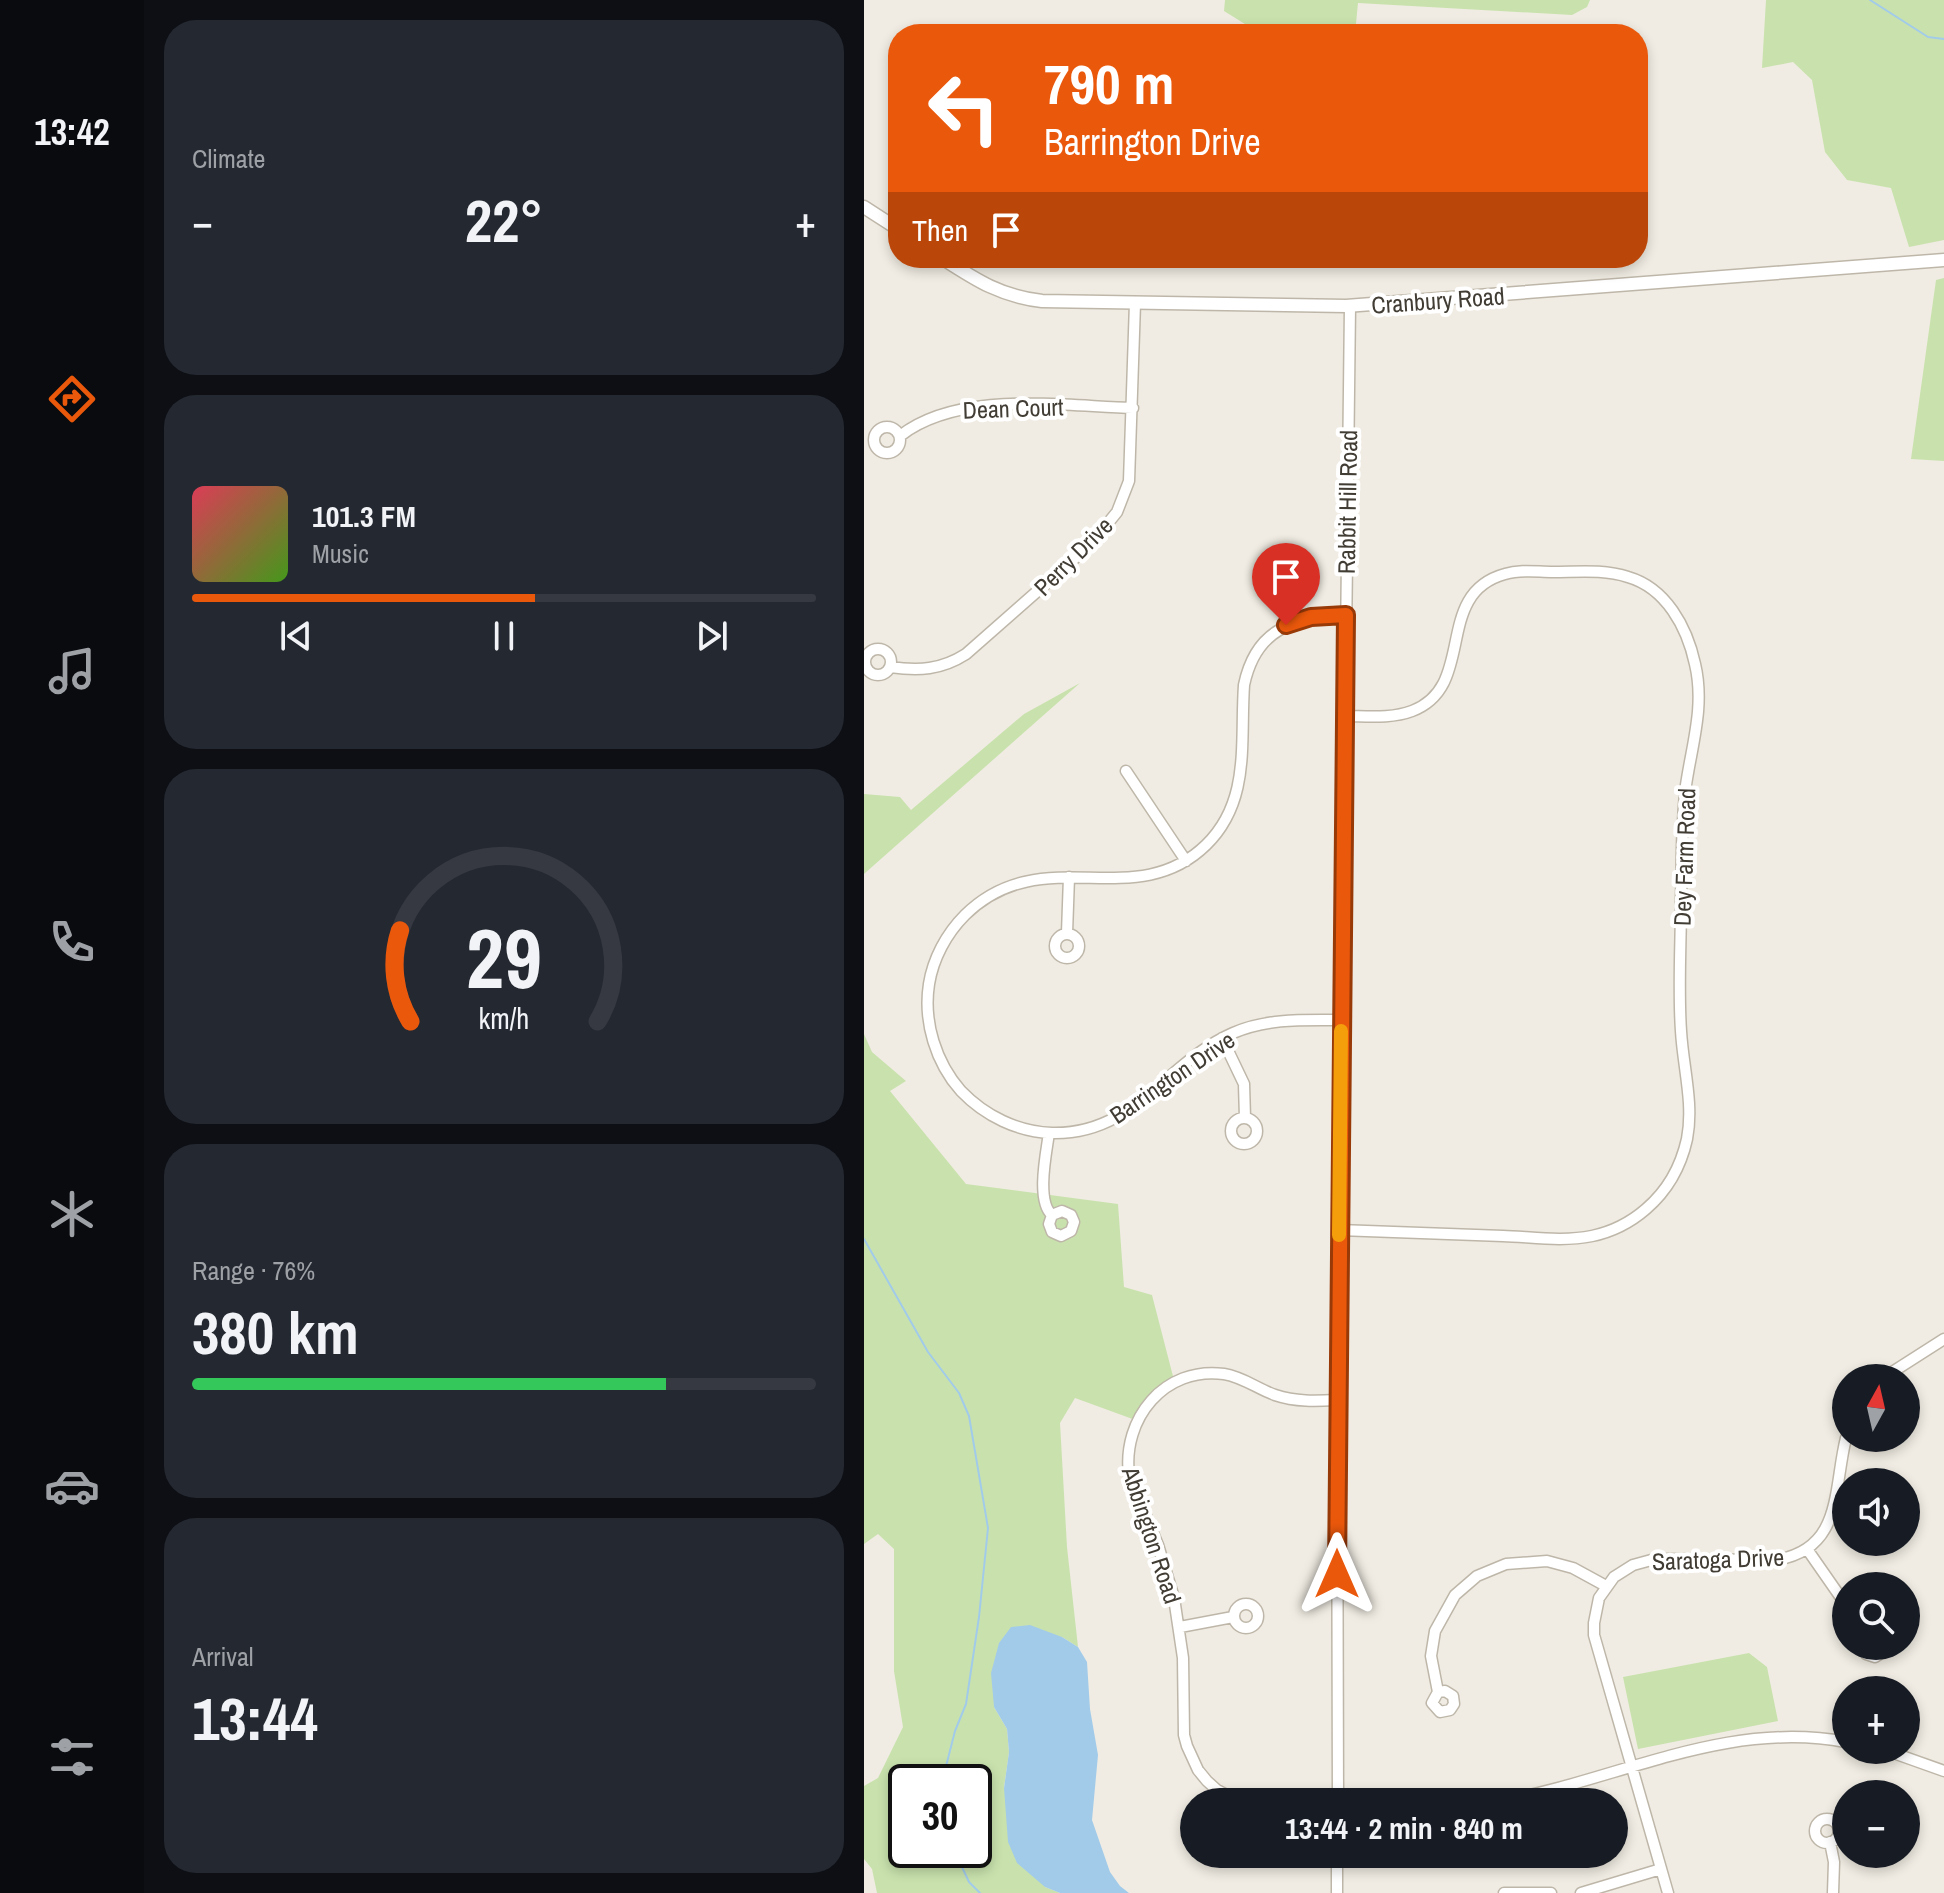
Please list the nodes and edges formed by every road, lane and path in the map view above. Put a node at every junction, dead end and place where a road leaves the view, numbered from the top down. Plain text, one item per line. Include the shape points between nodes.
1 (864, 207) edge
2 (888, 223) edge
3 (1944, 260) edge
4 (957, 268) edge
5 (1135, 303) junction
6 (1350, 306) junction
7 (1133, 408) junction
8 (900, 436) dead end
9 (1346, 615) junction
10 (890, 667) dead end
11 (1344, 716) junction
12 (1126, 771) dead end
13 (1186, 861) junction
14 (1069, 877) junction
15 (1067, 933) dead end
16 (1341, 1020) junction
17 (1222, 1038) junction
18 (1245, 1118) dead end
19 (1049, 1133) junction
20 (1052, 1215) dead end
21 (1339, 1230) junction
22 (1944, 1339) edge
23 (1905, 1364) edge
24 (1337, 1400) junction
25 (1844, 1452) edge
26 (1807, 1549) junction
27 (1832, 1585) edge
28 (1606, 1586) junction
29 (1233, 1617) dead end
30 (1180, 1627) junction
31 (1438, 1692) dead end
32 (1832, 1740) edge
33 (1920, 1762) edge
34 (1632, 1767) junction
35 (1944, 1771) edge
36 (1215, 1788) edge
37 (1338, 1788) edge
38 (1550, 1788) edge
39 (1830, 1842) dead end
40 (1337, 1868) edge
41 (1661, 1869) junction
42 (1337, 1893) edge
43 (1504, 1893) edge
44 (1551, 1893) edge
45 (1581, 1893) edge
46 (1668, 1893) edge
47 (1833, 1893) edge

1 - 2 street
3 - 6 street, Cranbury Road
4 - 5 street, Cranbury Road via 1017,298
5 - 6 street, Cranbury Road
5 - 7 street, Perry Drive
6 - 9 street, Rabbit Hill Road
7 - 8 street, Dean Court via 984,405 942,413
7 - 10 street, Perry Drive via 1129,481 1100,536 954,662 930,669
9 - 11 street, Rabbit Hill Road
9 - 13 street, Barrington Drive via 1297,620 1258,650 1244,685 1243,763 1237,794 1215,835
11 - 16 street, Rabbit Hill Road
11 - 21 street, Dey Farm Road via 1393,716 1426,704 1448,677 1468,601 1494,578 1518,571 1614,573 1643,583 1664,600 1682,627 1698,681 1699,717 1682,827 1681,1027 1689,1125 1682,1157 1667,1186 1627,1222 1576,1238
12 - 13 street
13 - 14 street, Barrington Drive via 1144,877
14 - 15 street
14 - 19 street, Barrington Drive via 1017,883 986,897 943,944 929,987 932,1036 943,1066 962,1091 999,1120
16 - 17 street, Barrington Drive via 1269,1022
16 - 21 street, Rabbit Hill Road
17 - 18 street via 1244,1084
17 - 19 street, Barrington Drive via 1112,1121
19 - 20 street via 1043,1201
21 - 24 street, Rabbit Hill Road
22 - 23 street
24 - 30 street, Abbington Road via 1291,1399 1235,1377 1209,1374 1171,1384 1142,1411 1128,1447 1129,1475 1158,1545
24 - 37 street, Rabbit Hill Road
25 - 26 street, Saratoga Drive via 1833,1513
26 - 27 street
26 - 28 street, Saratoga Drive via 1776,1560 1643,1561 1624,1569
28 - 31 street via 1547,1561 1506,1564 1477,1576 1455,1595 1435,1631 1431,1656
28 - 34 street via 1595,1610 1594,1635
29 - 30 street
30 - 36 street, Abbington Road via 1187,1746 1198,1770
32 - 34 street via 1754,1738
33 - 35 street
34 - 38 street
34 - 41 street
39 - 47 street
40 - 42 street
41 - 45 street
41 - 46 street
43 - 44 street

